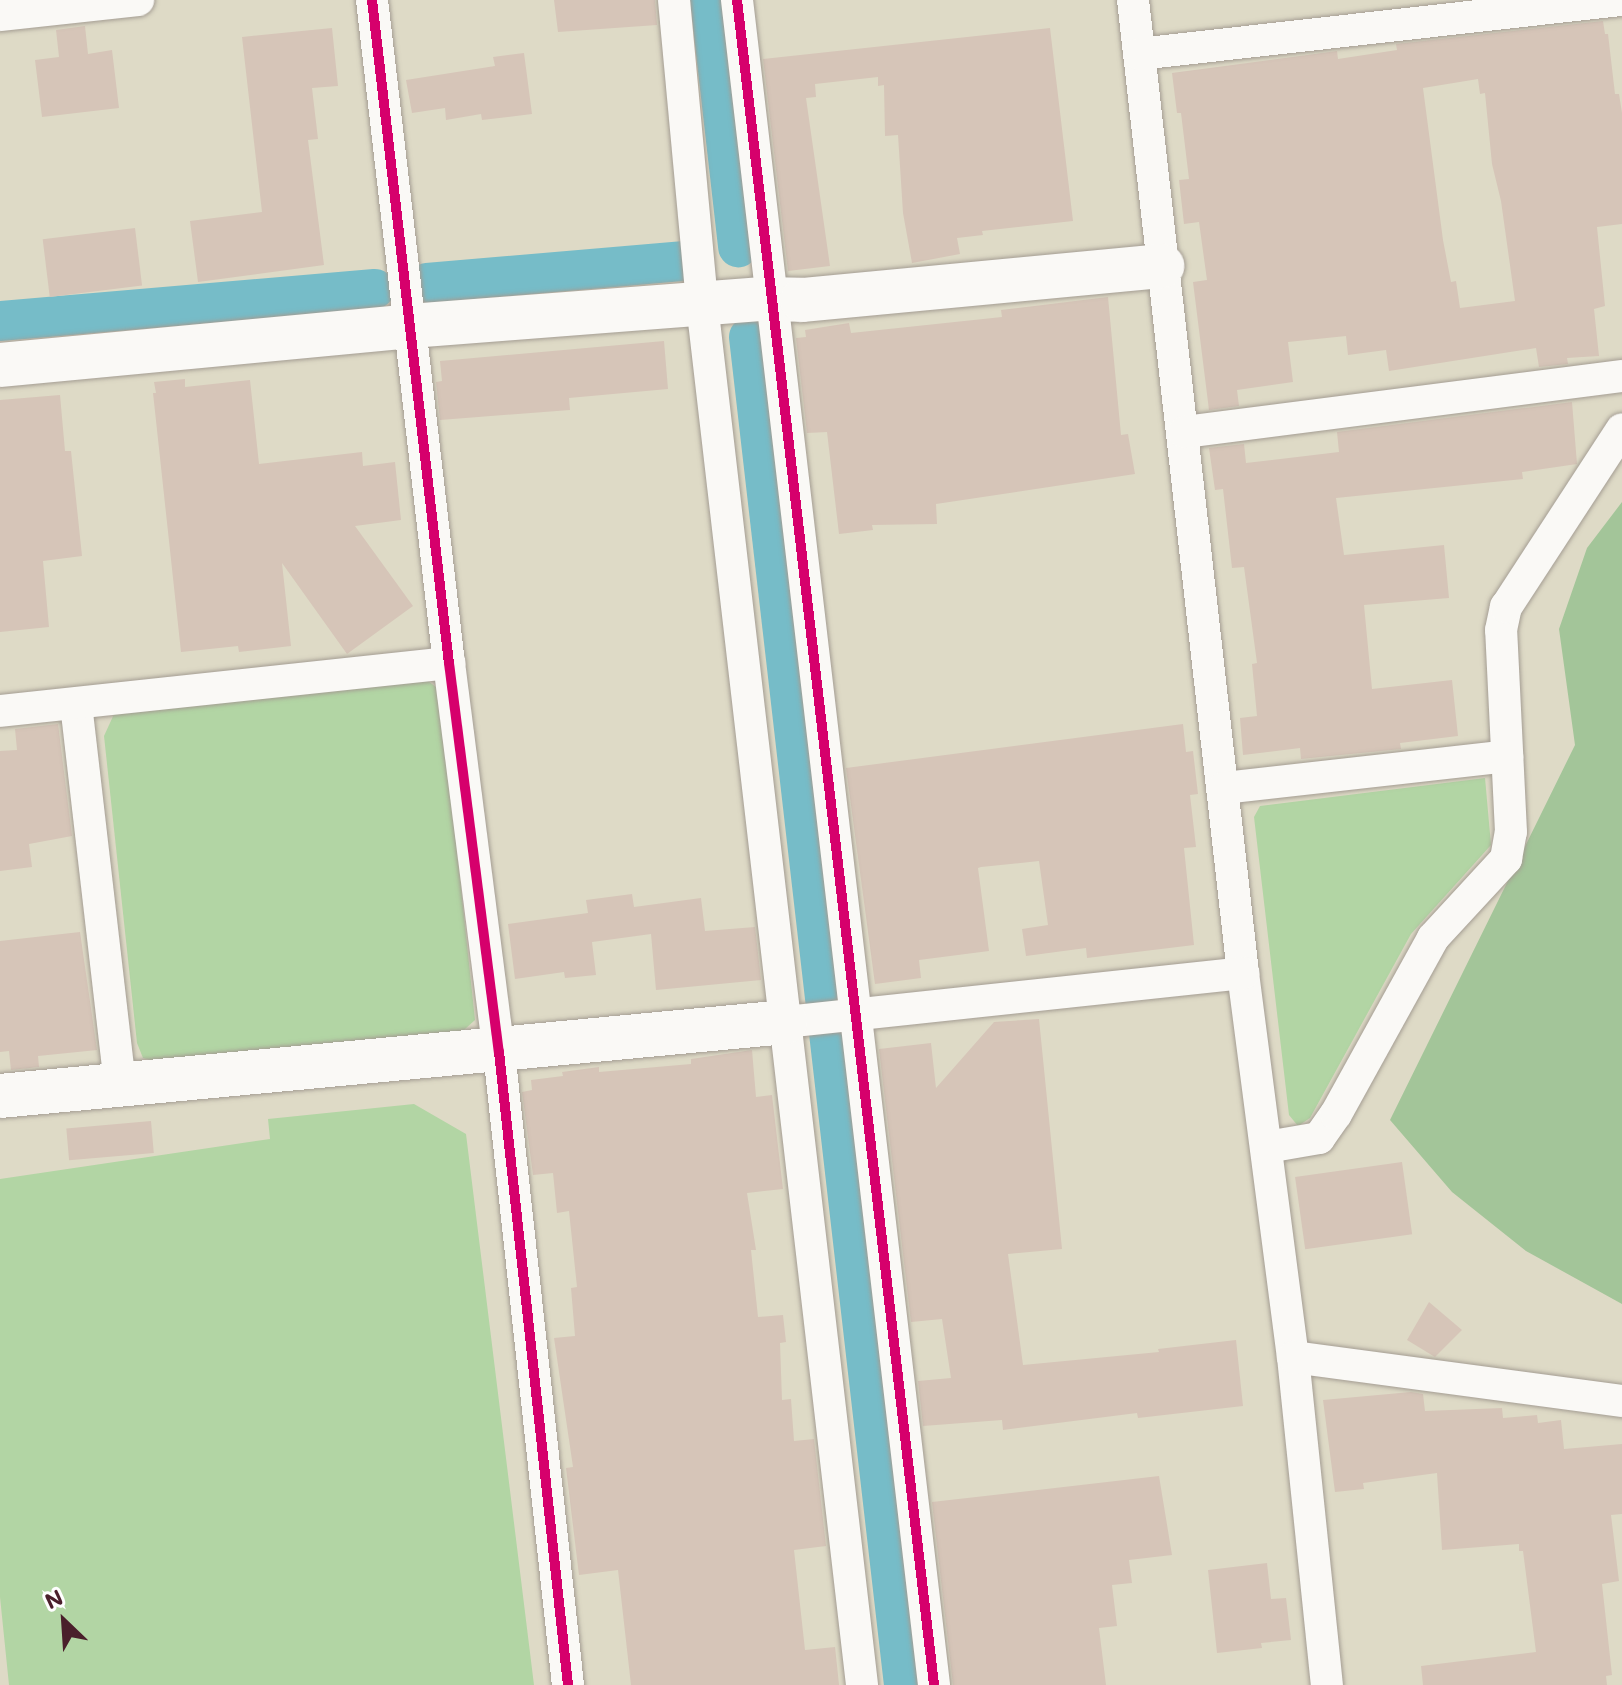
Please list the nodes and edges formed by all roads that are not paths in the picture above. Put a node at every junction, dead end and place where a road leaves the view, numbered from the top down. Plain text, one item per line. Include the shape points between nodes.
1 (138, 0) edge
2 (372, 0) edge
3 (674, 0) edge
4 (737, 0) edge
5 (1133, 0) edge
6 (1622, 0) edge
7 (0, 15) edge
8 (1139, 54) junction
9 (1162, 266) junction
10 (740, 301) junction
11 (410, 326) junction
12 (0, 365) edge
13 (1622, 376) edge
14 (1622, 429) edge
15 (1184, 432) junction
16 (449, 663) junction
17 (76, 704) junction
18 (0, 711) edge
19 (1507, 756) junction
20 (1223, 788) junction
21 (1243, 973) junction
22 (848, 1016) junction
23 (793, 1022) junction
24 (499, 1052) junction
25 (120, 1083) junction
26 (0, 1096) edge
27 (1267, 1147) junction
28 (1293, 1357) junction
29 (1622, 1401) edge
30 (568, 1685) edge
31 (862, 1685) edge
32 (934, 1685) edge
33 (1327, 1685) edge

1 - 7 street
2 - 11 street
3 - 10 street
4 - 10 street
5 - 8 street
6 - 8 street
8 - 9 street
9 - 10 street via 802,300
9 - 15 street
10 - 11 street
10 - 22 street
10 - 23 street
11 - 12 street
11 - 16 street
13 - 15 street
14 - 19 street via 1506,607 1501,630
15 - 20 street
16 - 17 street
16 - 24 street
17 - 18 street
17 - 25 street
19 - 20 street
19 - 27 street via 1511,832 1506,859 1433,938 1319,1138
20 - 21 street
21 - 22 street
21 - 27 street
22 - 23 street
22 - 32 street
23 - 24 street
23 - 31 street
24 - 25 street
24 - 30 street
25 - 26 street
27 - 28 street
28 - 29 street
28 - 33 street

